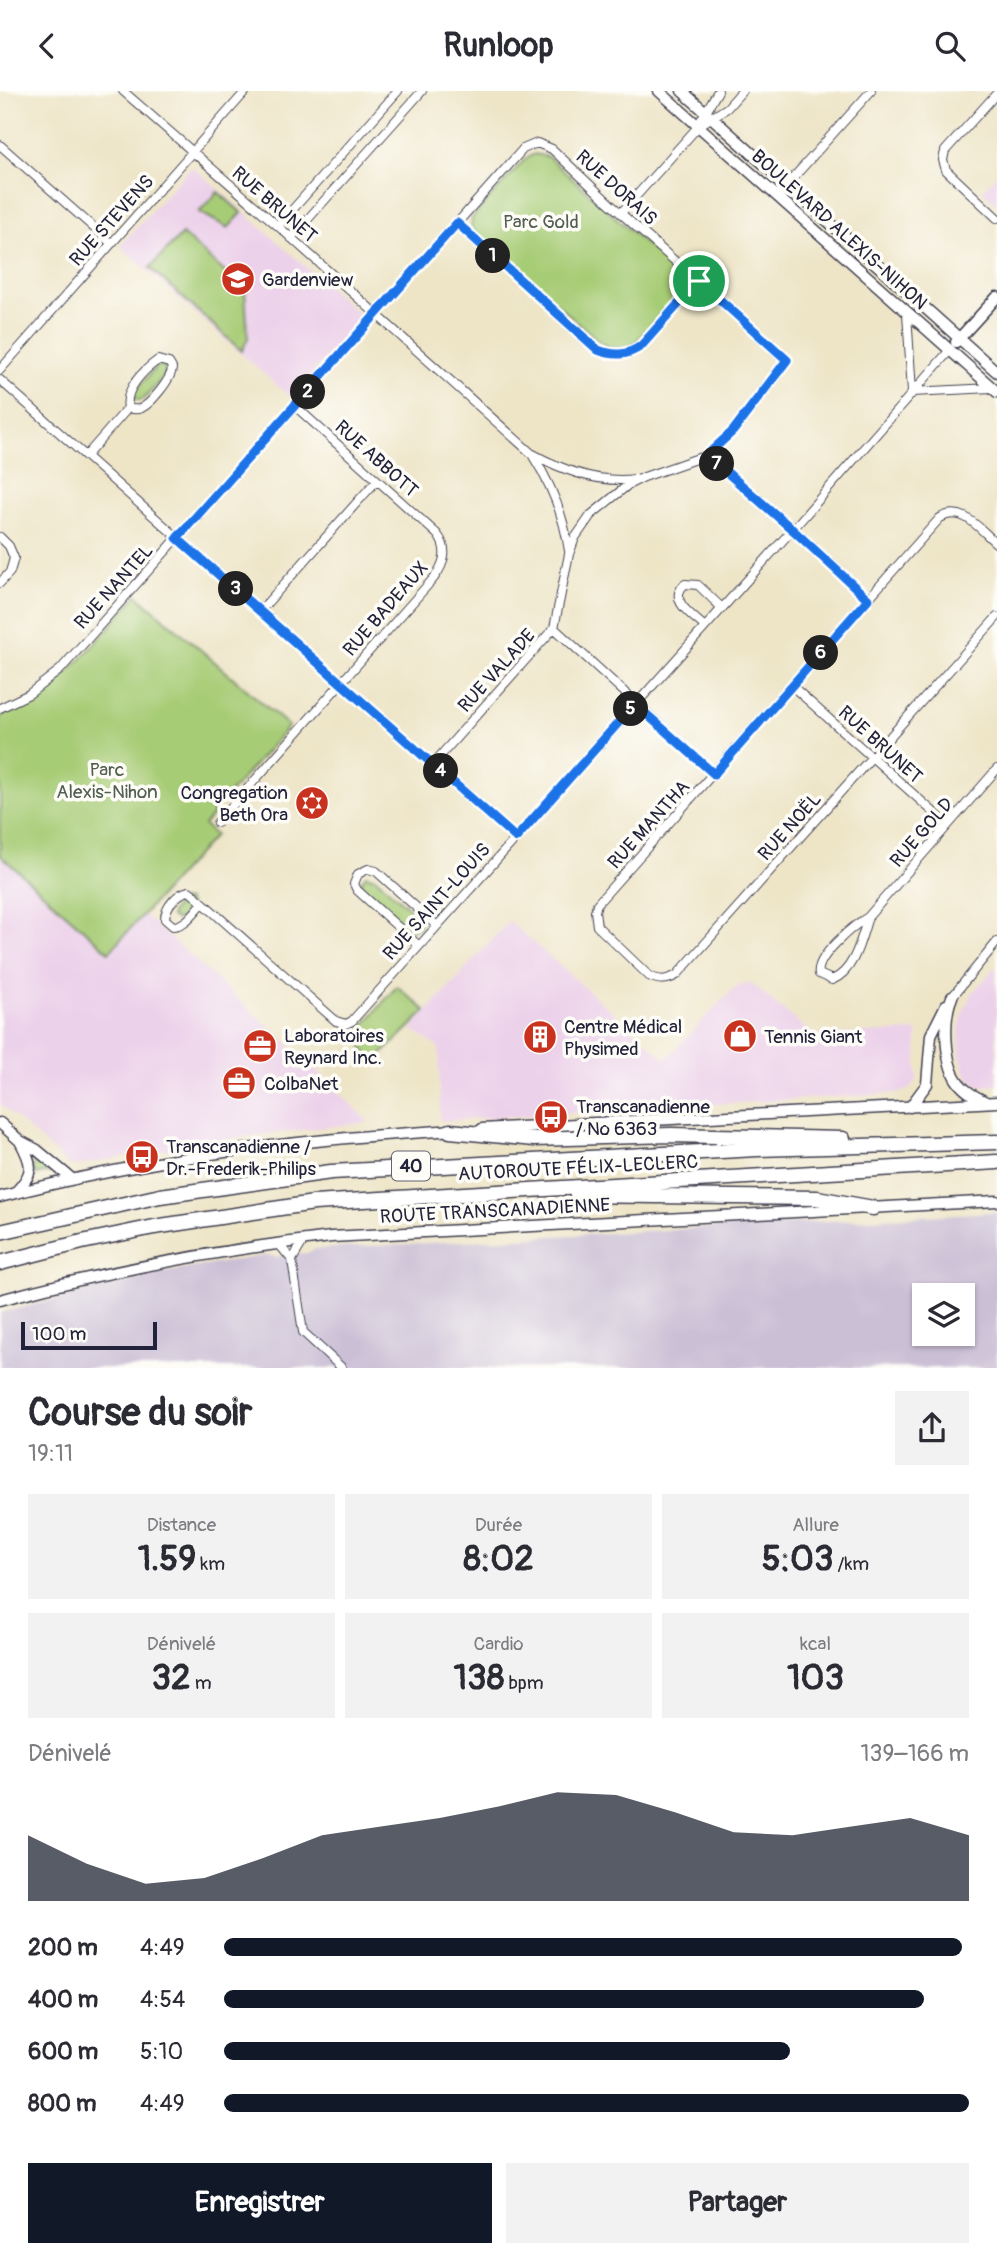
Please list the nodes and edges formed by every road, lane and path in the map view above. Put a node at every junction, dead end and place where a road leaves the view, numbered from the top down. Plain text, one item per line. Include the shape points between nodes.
1 (123, 91) edge
2 (246, 91) edge
3 (398, 91) edge
4 (422, 91) edge
5 (659, 91) edge
6 (681, 91) edge
7 (718, 91) edge
8 (742, 91) edge
9 (871, 91) edge
10 (997, 93) edge
11 (708, 115) junction
12 (698, 126) junction
13 (0, 145) edge
14 (552, 149) joint
15 (192, 152) junction
16 (787, 185) junction
17 (777, 196) junction
18 (621, 213) junction
19 (997, 218) edge
20 (457, 223) junction
21 (278, 226) junction
22 (291, 238) junction
23 (111, 243) junction
24 (699, 281) junction
25 (997, 297) edge
26 (907, 313) junction
27 (376, 316) junction
28 (960, 338) junction
29 (950, 350) junction
30 (787, 360) joint
31 (0, 370) edge
32 (997, 372) edge
33 (0, 380) edge
34 (995, 390) edge
35 (912, 392) junction
36 (295, 406) junction
37 (128, 408) junction
38 (531, 453) junction
39 (707, 455) junction
40 (86, 456) junction
41 (644, 477) junction
42 (377, 480) junction
43 (793, 530) junction
44 (437, 534) joint
45 (0, 537) edge
46 (177, 538) junction
47 (997, 544) edge
48 (569, 554) junction
49 (0, 583) edge
50 (868, 599) junction
51 (722, 608) junction
52 (260, 611) junction
53 (997, 617) edge
54 (705, 627) junction
55 (554, 628) junction
56 (341, 683) junction
57 (792, 686) junction
58 (635, 704) junction
59 (0, 708) edge
60 (872, 757) junction
61 (433, 764) junction
62 (997, 769) edge
63 (714, 774) junction
64 (218, 823) dead end
65 (948, 825) junction
66 (516, 838) junction
67 (203, 902) junction
68 (868, 917) junction
69 (595, 919) joint
70 (437, 926) junction
71 (997, 942) edge
72 (419, 946) junction
73 (952, 997) junction
74 (992, 1102) edge
75 (910, 1107) junction
76 (0, 1123) edge
77 (450, 1131) junction
78 (20, 1141) junction
79 (997, 1142) edge
80 (897, 1145) junction
81 (997, 1162) edge
82 (72, 1179) junction
83 (15, 1193) junction
84 (470, 1193) junction
85 (0, 1197) edge
86 (997, 1201) edge
87 (873, 1208) junction
88 (0, 1233) edge
89 (304, 1240) junction
90 (278, 1243) junction
91 (292, 1260) junction
92 (0, 1263) edge
93 (0, 1300) edge
94 (342, 1368) edge

1 - 15 street, RUE BRUNET
2 - 15 street, RUE STEVENS
3 - 21 street
4 - 22 street
5 - 12 main road, BOULEVARD ALEXIS-NIHON
6 - 11 main road, BOULEVARD ALEXIS-NIHON
7 - 11 street
8 - 11 street via 727,108
9 - 16 street
10 - 19 street via 945,151 943,160 946,170
11 - 12 street
11 - 16 main road, BOULEVARD ALEXIS-NIHON
12 - 17 main road, BOULEVARD ALEXIS-NIHON
12 - 18 street
13 - 23 street
14 - 18 street, RUE DORAIS
14 - 20 street, RUE NANTEL via 537,143 523,149
15 - 21 street, RUE BRUNET
15 - 23 street, RUE STEVENS
16 - 17 street
16 - 28 main road, BOULEVARD ALEXIS-NIHON
17 - 26 main road, BOULEVARD ALEXIS-NIHON
18 - 24 street, RUE DORAIS
20 - 24 street via 598,350 608,354 632,353 641,346
20 - 27 street, RUE NANTEL
21 - 22 street, RUE BRUNET
22 - 27 street, RUE BRUNET
23 - 31 street, RUE STEVENS
24 - 30 street, RUE DORAIS
25 - 28 main road, RUE SAINT-LOUIS
26 - 29 main road, BOULEVARD ALEXIS-NIHON
26 - 35 street
27 - 36 street, RUE NANTEL
27 - 38 street, RUE BRUNET
28 - 29 main road, RUE SAINT-LOUIS
28 - 32 main road, BOULEVARD ALEXIS-NIHON
29 - 34 main road, BOULEVARD ALEXIS-NIHON
29 - 35 street, RUE SAINT-LOUIS
30 - 39 street, RUE VALADE via 733,431
33 - 40 street
34 - 35 street
35 - 43 street, RUE SAINT-LOUIS
36 - 42 street, RUE ABBOTT
36 - 46 street, RUE NANTEL
37 - 37 street via 147,405 171,377 170,363 158,360 152,365 129,391
37 - 40 street
38 - 41 street, RUE BRUNET via 590,476 609,480
38 - 48 street, RUE BRUNET via 558,504
39 - 41 street, RUE VALADE
39 - 43 street
40 - 46 street
41 - 48 street, RUE VALADE via 592,515
42 - 44 street, RUE ABBOTT
42 - 52 street
43 - 50 street
43 - 51 street, RUE SAINT-LOUIS
44 - 56 street, RUE BADEAUX via 445,551 440,570
45 - 49 street via 15,558
46 - 52 street
46 - 59 street, RUE NANTEL via 51,679
47 - 50 street, RUE MANTHA via 961,513 950,513 940,518
48 - 55 street, RUE VALADE
50 - 57 street, RUE MANTHA
51 - 54 street, RUE SAINT-LOUIS
51 - 54 street via 698,585 685,583 680,603
52 - 56 street
53 - 60 street, RUE NOËL
54 - 58 street, RUE SAINT-LOUIS
55 - 58 street
55 - 61 street, RUE VALADE
56 - 61 street
56 - 64 street, RUE BADEAUX
57 - 60 street, RUE BRUNET
57 - 63 street, RUE MANTHA
58 - 63 street
58 - 66 street, RUE SAINT-LOUIS
60 - 65 street, RUE BRUNET
60 - 69 street, RUE NOËL via 677,975 667,980 649,976
61 - 66 street
62 - 65 street, RUE GOLD
63 - 69 street, RUE MANTHA via 597,904
65 - 68 street, RUE GOLD
66 - 70 street, RUE SAINT-LOUIS
67 - 67 street via 185,892 166,910 165,919 178,926
67 - 72 street, RUE SAINT-LOUIS via 341,1024 352,1021
68 - 68 street, RUE GOLD via 851,927 820,963 819,974 832,980 843,973 854,958
70 - 72 street, RUE SAINT-LOUIS
70 - 72 street via 376,871 358,874 357,890
71 - 73 street
73 - 74 main road via 946,1023 951,1068 960,1086
73 - 75 main road via 932,1031 927,1084
74 - 75 main road
75 - 77 main road
76 - 78 main road
77 - 80 highway via 534,1139 828,1137
77 - 82 main road via 251,1147
78 - 82 main road
78 - 83 main road via 31,1170
79 - 80 highway, AUTOROUTE FÉLIX-LECLERC / 40
80 - 88 highway, AUTOROUTE FÉLIX-LECLERC / 40 via 318,1173 160,1196
81 - 84 highway, AUTOROUTE FÉLIX-LECLERC / 40
82 - 83 main road
83 - 85 main road
84 - 87 highway via 817,1198
84 - 92 highway, AUTOROUTE FÉLIX-LECLERC / 40 via 238,1213 118,1234
86 - 87 main road, ROUTE TRANSCANADIENNE
87 - 89 main road, ROUTE TRANSCANADIENNE
89 - 90 main road, ROUTE TRANSCANADIENNE
89 - 91 street
90 - 91 street
90 - 93 main road, ROUTE TRANSCANADIENNE via 148,1264
91 - 94 street via 303,1332

